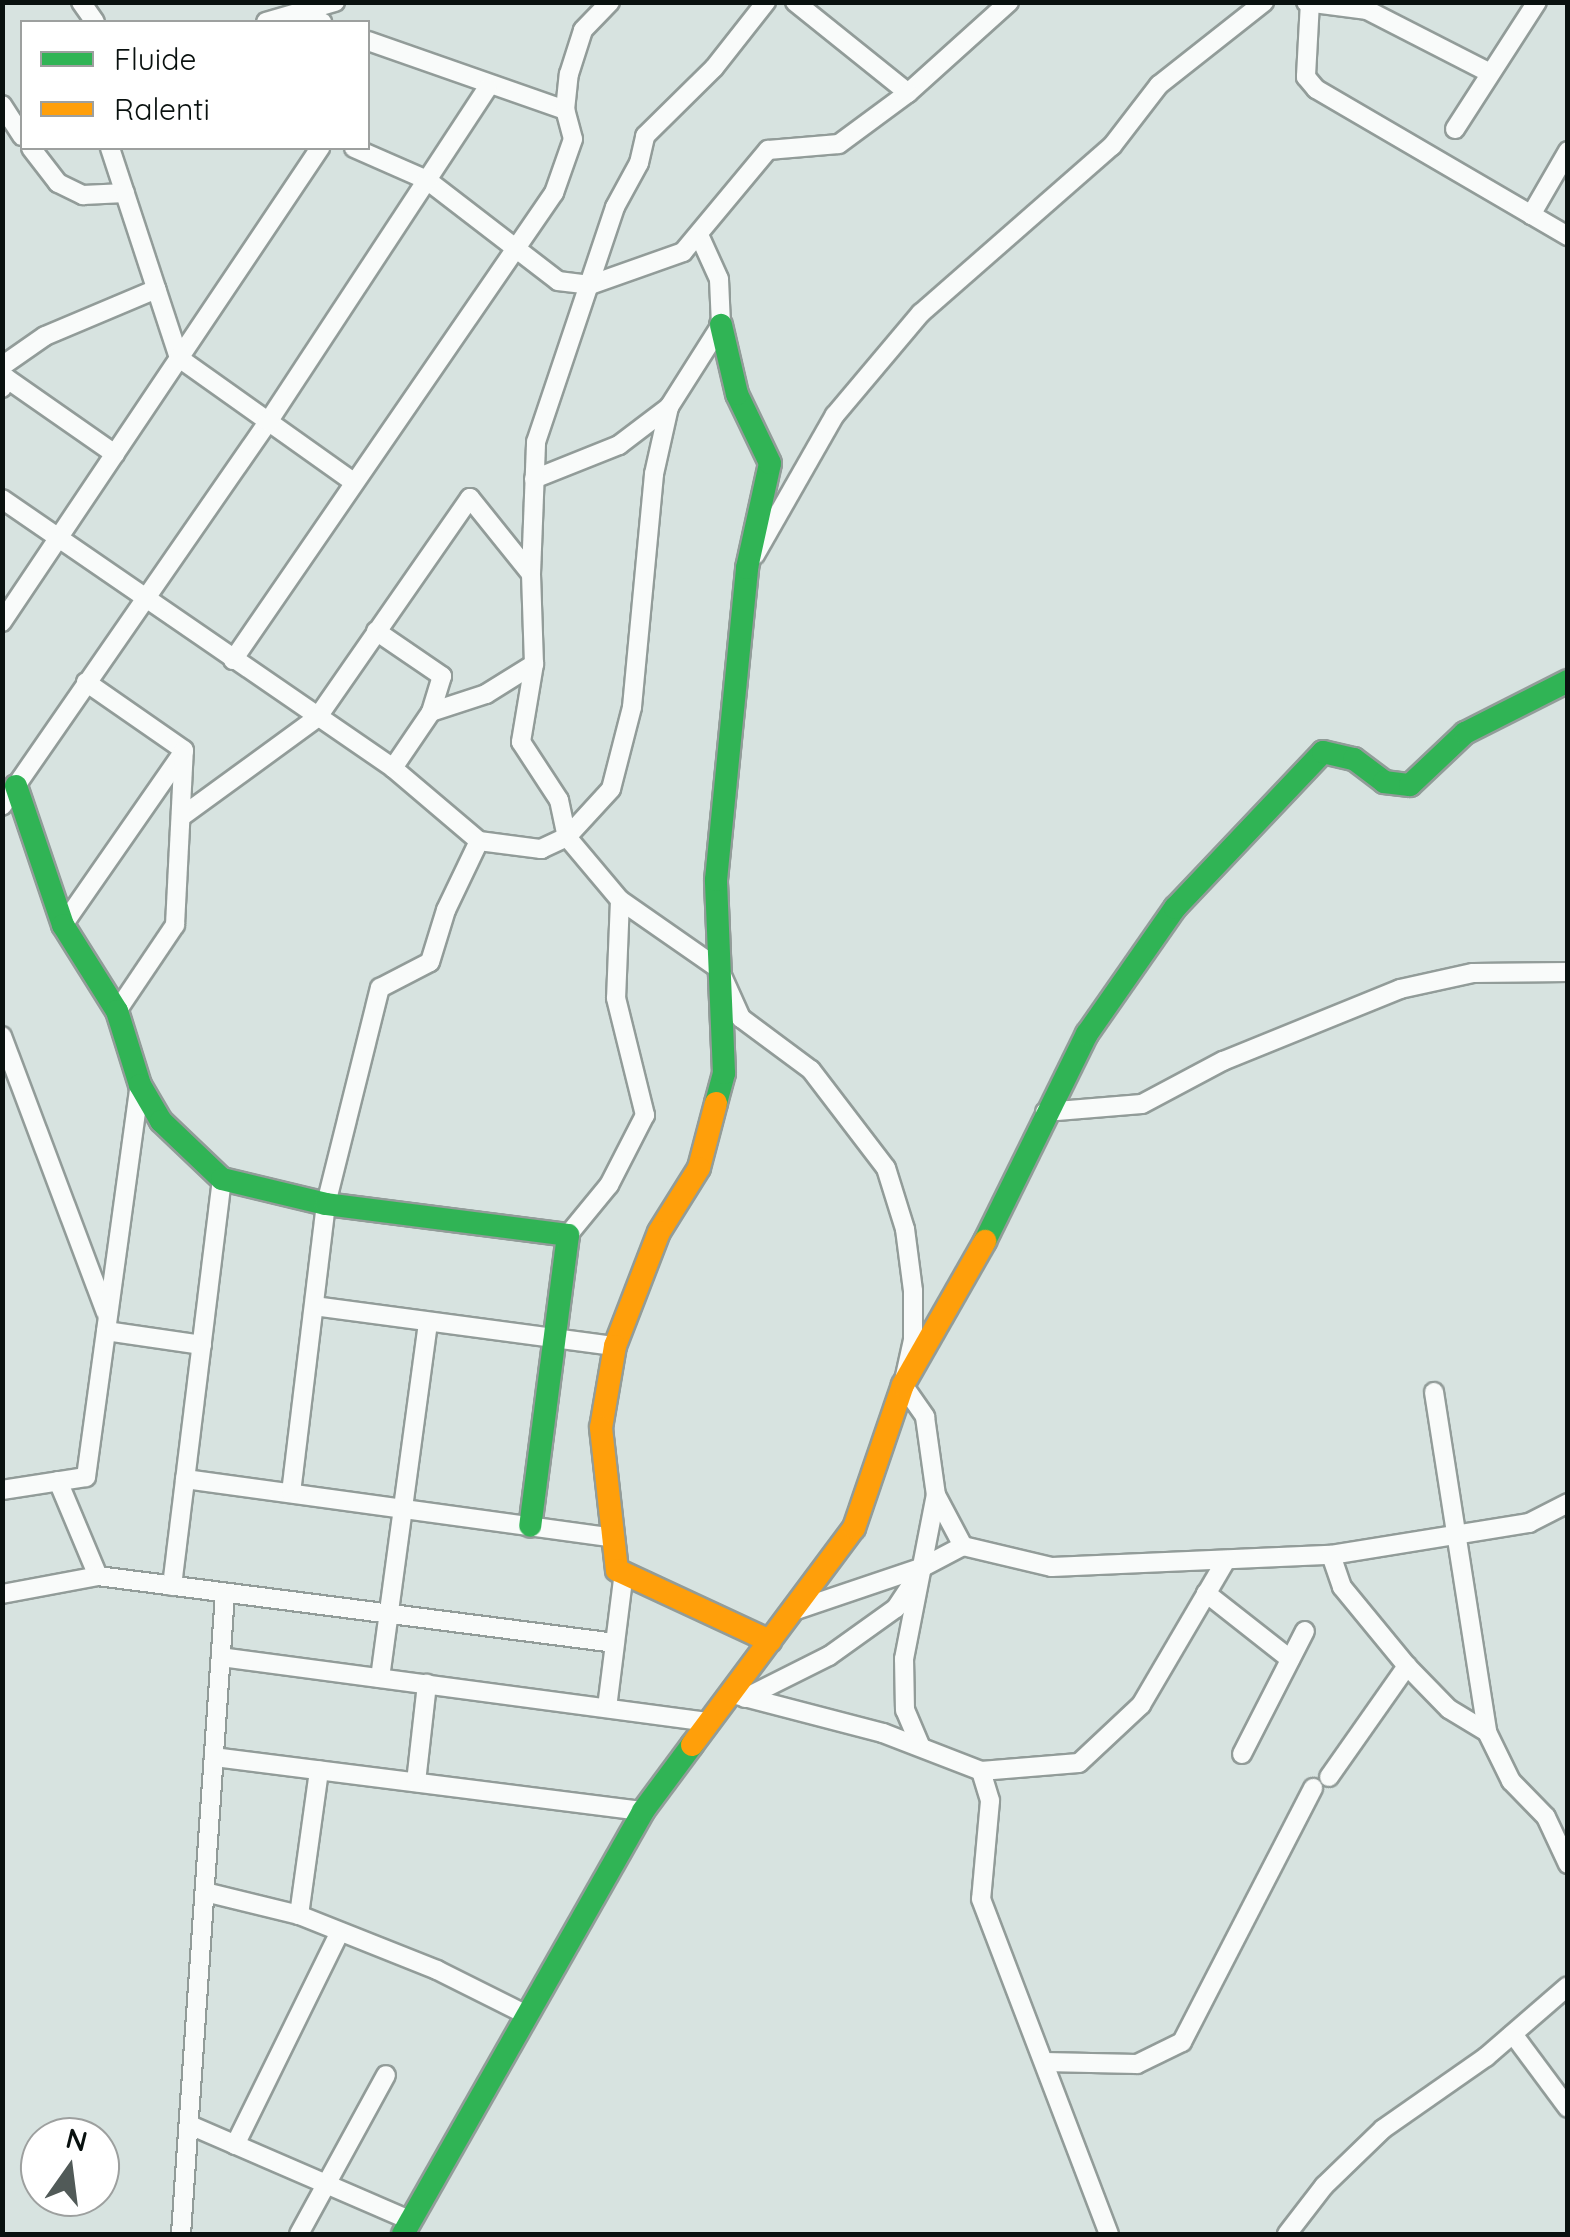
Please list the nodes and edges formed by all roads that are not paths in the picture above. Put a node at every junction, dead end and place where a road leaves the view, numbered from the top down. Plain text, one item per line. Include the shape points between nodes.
1 (334, 2) edge
2 (610, 2) edge
3 (766, 2) edge
4 (795, 2) edge
5 (1010, 2) edge
6 (1264, 2) edge
7 (1537, 2) edge
8 (1308, 3) edge
9 (298, 13) junction
10 (273, 20) edge
11 (317, 20) edge
12 (370, 42) edge
13 (1490, 73) junction
14 (488, 88) junction
15 (908, 93) junction
16 (2, 105) edge
17 (564, 110) junction
18 (1455, 129) dead end
19 (20, 133) edge
20 (32, 150) edge
21 (111, 150) edge
22 (319, 150) edge
23 (358, 150) edge
24 (1568, 151) edge
25 (426, 180) junction
26 (125, 192) junction
27 (1531, 215) junction
28 (698, 236) junction
29 (1568, 236) edge
30 (516, 246) junction
31 (590, 285) junction
32 (156, 289) junction
33 (721, 325) junction
34 (179, 358) junction
35 (2, 366) edge
36 (2, 388) edge
37 (669, 407) junction
38 (268, 422) junction
39 (115, 454) junction
40 (534, 479) junction
41 (352, 481) junction
42 (2, 499) edge
43 (59, 538) junction
44 (747, 568) junction
45 (530, 574) junction
46 (144, 598) junction
47 (2, 622) edge
48 (376, 631) junction
49 (233, 660) junction
50 (534, 664) junction
51 (1568, 681) edge
52 (86, 682) junction
53 (431, 712) junction
54 (317, 718) junction
55 (184, 750) junction
56 (392, 768) junction
57 (16, 786) junction
58 (2, 806) edge
59 (181, 817) junction
60 (567, 837) junction
61 (479, 841) junction
62 (620, 900) junction
63 (63, 925) junction
64 (720, 969) junction
65 (1568, 972) edge
66 (117, 1012) junction
67 (2, 1036) edge
68 (140, 1085) junction
69 (1044, 1112) junction
70 (222, 1179) junction
71 (326, 1204) junction
72 (568, 1235) junction
73 (314, 1306) junction
74 (428, 1322) junction
75 (107, 1323) junction
76 (552, 1338) junction
77 (202, 1345) junction
78 (615, 1346) junction
79 (903, 1386) junction
80 (1434, 1392) dead end
81 (185, 1478) junction
82 (58, 1482) junction
83 (2, 1490) edge
84 (291, 1493) junction
85 (936, 1495) junction
86 (1568, 1504) edge
87 (401, 1508) junction
88 (530, 1526) junction
89 (1453, 1536) junction
90 (611, 1537) junction
91 (963, 1546) junction
92 (1330, 1555) junction
93 (1226, 1560) junction
94 (923, 1567) junction
95 (624, 1572) junction
96 (98, 1576) junction
97 (172, 1586) junction
98 (225, 1593) junction
99 (1206, 1593) junction
100 (2, 1594) edge
101 (793, 1610) junction
102 (388, 1614) junction
103 (1306, 1632) dead end
104 (770, 1641) junction
105 (615, 1643) junction
106 (221, 1657) junction
107 (1290, 1659) junction
108 (1407, 1666) junction
109 (380, 1678) junction
110 (427, 1684) junction
111 (739, 1696) junction
112 (607, 1708) junction
113 (710, 1722) junction
114 (1487, 1732) junction
115 (920, 1745) junction
116 (1242, 1754) dead end
117 (214, 1757) junction
118 (319, 1770) junction
119 (980, 1771) junction
120 (416, 1782) junction
121 (644, 1811) junction
122 (1546, 1817) junction
123 (1568, 1822) edge
124 (1568, 1864) edge
125 (205, 1892) junction
126 (299, 1915) junction
127 (339, 1934) junction
128 (1568, 1986) edge
129 (527, 2016) junction
130 (1512, 2034) junction
131 (1045, 2062) junction
132 (386, 2075) dead end
133 (1568, 2108) edge
134 (190, 2125) junction
135 (235, 2145) junction
136 (323, 2182) junction
137 (406, 2228) edge
138 (186, 2233) edge
139 (299, 2234) edge
140 (1108, 2234) edge
141 (1286, 2234) edge

1 - 9 street
2 - 17 street via 582,30
3 - 31 street via 714,68 645,136
4 - 15 street
5 - 15 street
6 - 44 street via 1160,85 1112,146 922,312 835,415
7 - 13 street
8 - 13 street via 1366,10
8 - 27 street via 1306,77 1316,89
9 - 10 street
9 - 11 street
12 - 14 street
13 - 18 street
14 - 17 street
14 - 25 street
15 - 28 street via 839,144 768,150
16 - 19 street
17 - 30 street via 572,139 554,192
20 - 26 street via 58,184 83,194
21 - 26 street
22 - 34 street
23 - 25 street
24 - 27 street
25 - 30 street
25 - 38 street
26 - 32 street
27 - 29 street
28 - 31 street via 683,252 648,268
28 - 33 street via 719,278
30 - 31 street via 558,281
30 - 41 street via 480,308
31 - 40 street via 544,408
32 - 34 street
32 - 35 street via 57,330
33 - 37 street
33 - 44 street via 738,394 770,463
34 - 38 street
34 - 39 street
36 - 39 street via 6,378
37 - 40 street via 620,445
37 - 60 street via 654,474 632,707 611,789
38 - 41 street
38 - 46 street
39 - 43 street
40 - 45 street
41 - 49 street
42 - 43 street
43 - 46 street
43 - 47 street
44 - 64 street via 716,880
45 - 48 street via 470,498
45 - 50 street
46 - 49 street
46 - 52 street
48 - 53 street via 442,676
48 - 54 street
49 - 54 street
50 - 53 street via 486,694
50 - 60 street via 521,742 559,800
51 - 69 street via 1465,732 1410,785 1384,782 1354,759 1323,752 1298,772 1175,908 1086,1034
52 - 55 street
52 - 57 street
53 - 56 street
54 - 56 street
54 - 59 street
55 - 59 street
55 - 63 street
56 - 61 street
57 - 58 street
57 - 63 street
59 - 66 street via 175,925
60 - 61 street via 541,849
60 - 62 street
61 - 71 street via 430,962 380,988
62 - 64 street
62 - 72 street via 616,998 645,1115 609,1185
63 - 66 street
64 - 78 street via 724,1073 716,1121 699,1168 658,1232
64 - 79 street via 741,1018 811,1070 886,1168 914,1291
65 - 69 street via 1473,973 1400,989 1222,1061 1142,1104
66 - 68 street
67 - 75 street
68 - 70 street via 160,1122
68 - 75 street
69 - 79 street via 972,1271
70 - 71 street
70 - 77 street
71 - 72 street
71 - 73 street
72 - 76 street
73 - 74 street
73 - 84 street
74 - 76 street
74 - 87 street
75 - 77 street
75 - 82 street via 86,1477
76 - 78 street
76 - 88 street
77 - 81 street
78 - 90 street via 602,1428
79 - 85 street via 925,1417
79 - 101 street via 854,1528
80 - 89 street
81 - 84 street
81 - 97 street
82 - 83 street
82 - 96 street
84 - 87 street
85 - 91 street
85 - 94 street
86 - 89 street via 1530,1523
87 - 88 street
87 - 102 street
88 - 90 street
89 - 92 street
89 - 114 street
90 - 95 street via 617,1570
91 - 93 street via 1052,1568
91 - 94 street
92 - 93 street
92 - 108 street via 1342,1587
93 - 99 street
94 - 101 street
94 - 111 street via 896,1608 829,1656
94 - 115 street via 904,1660 905,1710
95 - 104 street
95 - 105 street
96 - 97 street
96 - 100 street
97 - 98 street
98 - 102 street
98 - 106 street
99 - 107 street
99 - 119 street via 1141,1705 1079,1763
101 - 104 street
102 - 105 street
102 - 109 street
103 - 107 street
104 - 111 street
105 - 112 street
106 - 109 street
106 - 117 street
107 - 116 street
108 - 114 street via 1449,1710
108 - 131 street via 1321,1783 1182,2042 1137,2064
109 - 110 street
110 - 112 street
110 - 120 street
111 - 113 street
111 - 115 street
112 - 113 street
113 - 121 street
114 - 122 street via 1511,1780
115 - 119 street
117 - 118 street
117 - 125 street
118 - 120 street
118 - 126 street
119 - 131 street via 990,1801 981,1899
120 - 121 street
121 - 129 street
122 - 123 street
122 - 124 street
125 - 126 street
125 - 134 street
126 - 127 street
127 - 129 street via 437,1970
127 - 135 street
128 - 130 street
129 - 137 street
130 - 133 street
130 - 141 street via 1383,2128
131 - 140 street
132 - 136 street
134 - 135 street
134 - 138 street
135 - 136 street
136 - 137 street
136 - 139 street

